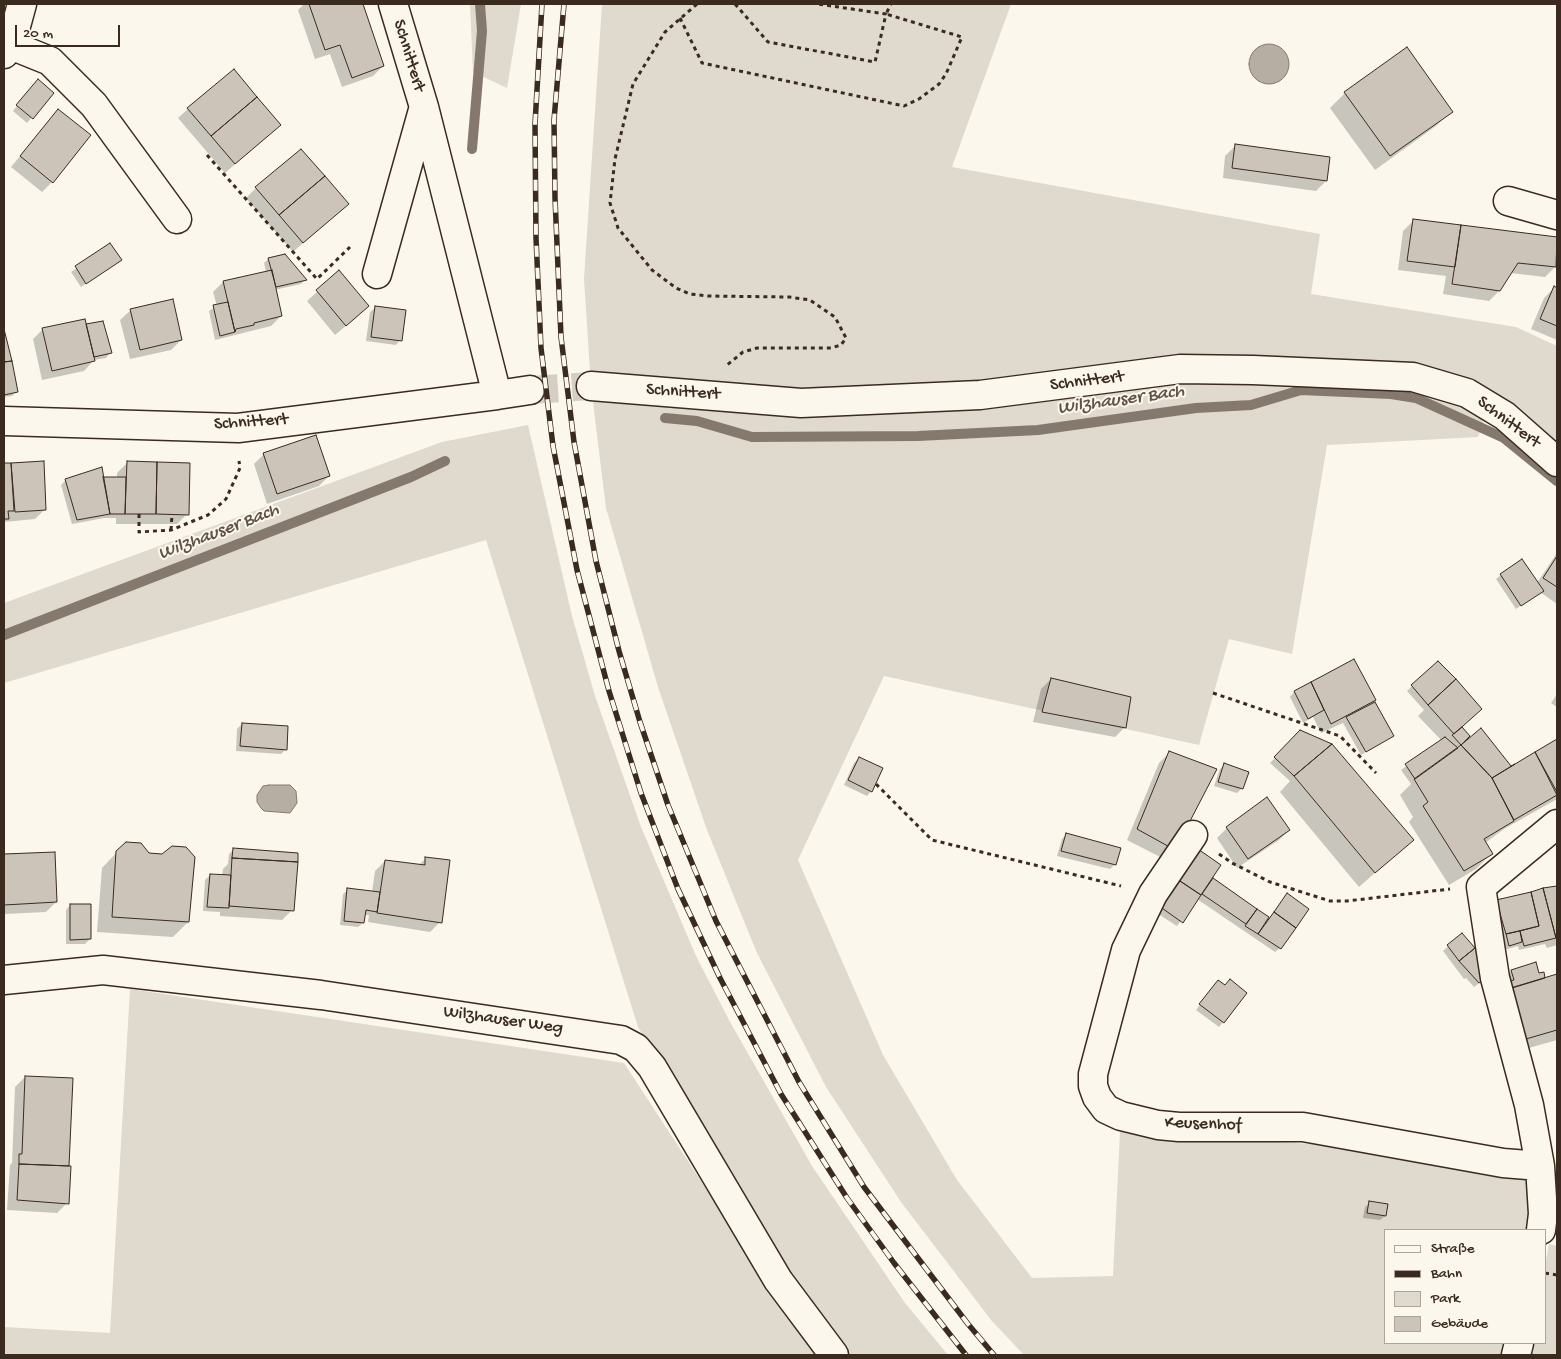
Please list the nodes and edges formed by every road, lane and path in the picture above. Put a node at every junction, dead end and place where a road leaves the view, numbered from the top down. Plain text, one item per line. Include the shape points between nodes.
1 (22, 4) edge
2 (393, 4) edge
3 (697, 4) edge
4 (735, 4) edge
5 (818, 4) edge
6 (891, 4) edge
7 (886, 14) junction
8 (680, 18) junction
9 (6, 49) edge
10 (424, 107) junction
11 (207, 155) dead end
12 (1508, 201) dead end
13 (1557, 215) edge
14 (177, 219) dead end
15 (377, 274) joint
16 (591, 386) tunnel mouth
17 (530, 390) tunnel mouth
18 (497, 395) junction
19 (713, 395) junction
20 (4, 421) edge
21 (238, 428) junction
22 (1557, 462) edge
23 (139, 514) dead end
24 (172, 514) dead end
25 (171, 530) junction
26 (1213, 693) dead end
27 (1376, 773) dead end
28 (876, 784) dead end
29 (1557, 824) edge
30 (1194, 835) joint
31 (1452, 889) dead end
32 (1153, 894) junction
33 (4, 980) edge
34 (1540, 1166) junction
35 (1541, 1229) edge
36 (834, 1355) edge

1 - 9 street
2 - 10 street, Schnittert
3 - 8 path
4 - 7 path via 768,42 875,62
5 - 7 path
6 - 7 path
7 - 8 path via 962,37 939,84 904,106 702,63
8 - 19 path via 665,32 633,84 615,159 610,202 618,228 660,279 676,288 708,296 810,300 835,317 846,338 842,345 831,348 757,348 743,352 731,359 721,372
9 - 14 street via 50,61 94,105
10 - 15 street, Schnittert
10 - 18 street, Schnittert
11 - 15 path via 316,279 350,246
12 - 13 street
16 - 19 street, Schnittert
17 - 18 street, Schnittert
18 - 21 street, Schnittert
19 - 22 street, Schnittert via 801,402 980,395 1180,369 1414,377 1467,393 1505,416
20 - 21 street, Schnittert
21 - 25 path via 240,468 226,499 208,514
23 - 25 path via 139,532
24 - 25 path
26 - 27 path via 1340,736
28 - 32 path via 932,840
29 - 34 street via 1481,887 1495,978 1529,1105
30 - 31 path via 1232,863 1270,882 1330,901 1347,902
30 - 32 street, Keusenhof
32 - 34 street, Keusenhof via 1126,950 1093,1074 1097,1097 1106,1109 1158,1125 1303,1126 1503,1163
33 - 36 street, Wilzhauser Weg via 103,970 321,995 621,1040 636,1048 652,1067 778,1280
34 - 35 street

